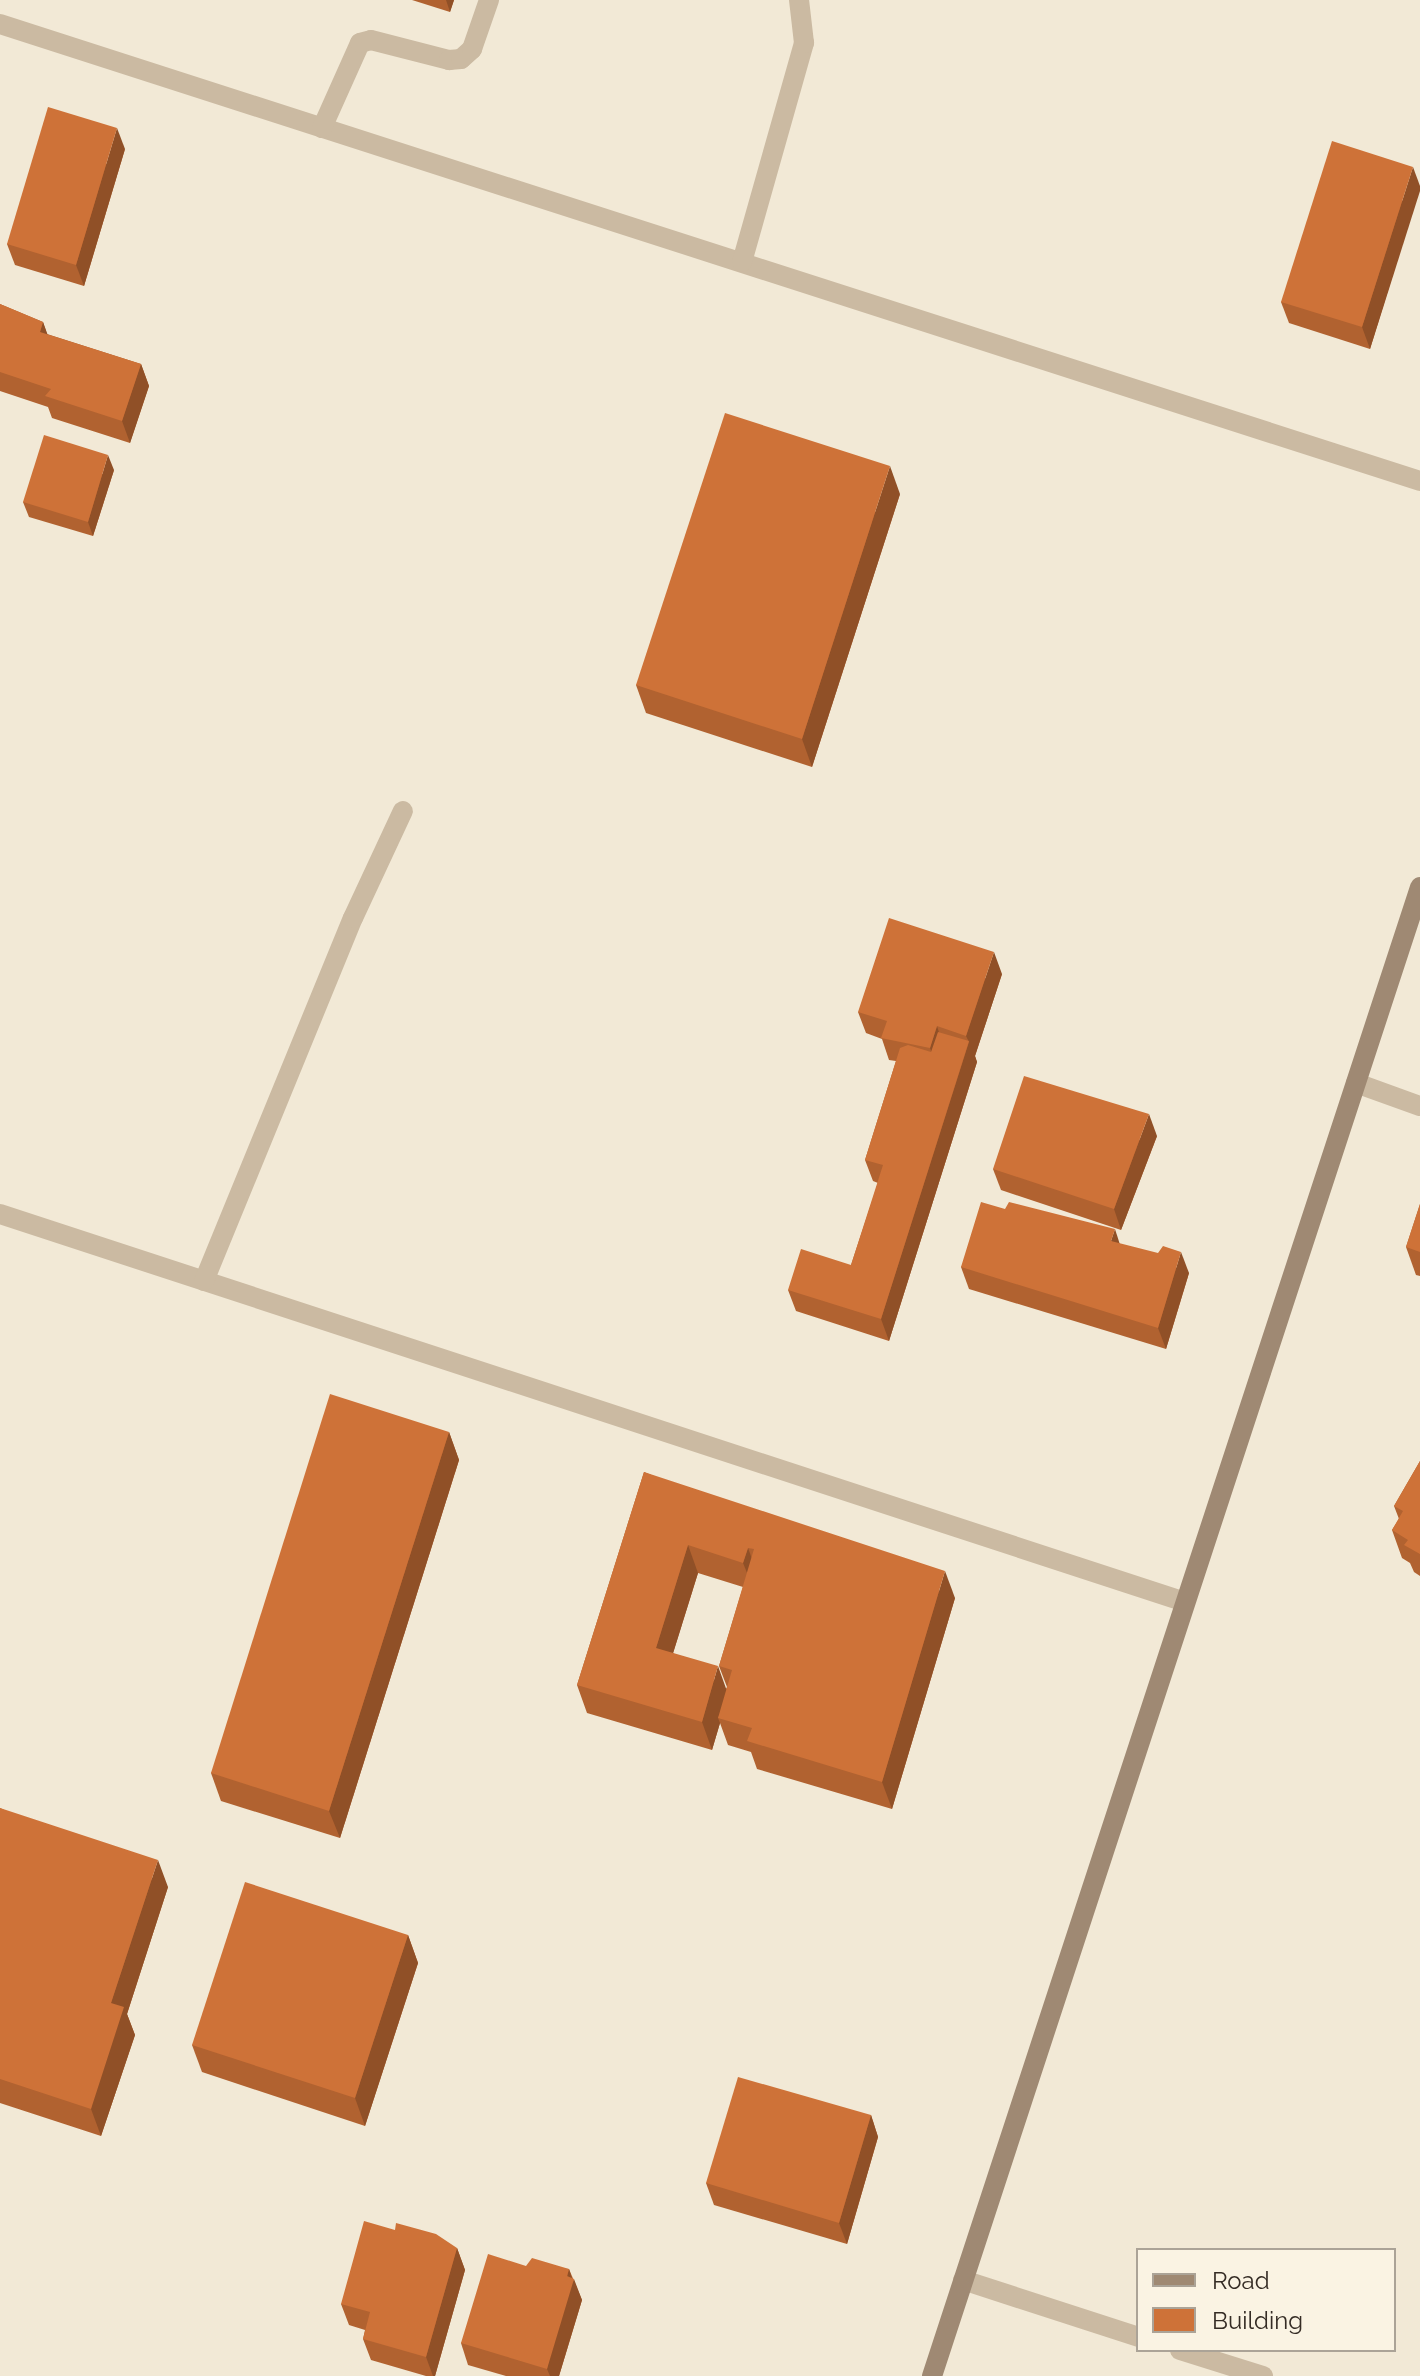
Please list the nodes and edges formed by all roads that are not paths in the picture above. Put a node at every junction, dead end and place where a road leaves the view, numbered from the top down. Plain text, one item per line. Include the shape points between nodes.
1 (489, 0) edge
2 (799, 0) edge
3 (0, 24) edge
4 (322, 128) junction
5 (742, 262) junction
6 (1420, 481) edge
7 (403, 811) dead end
8 (1420, 887) edge
9 (1356, 1083) junction
10 (1420, 1106) edge
11 (0, 1214) edge
12 (204, 1281) junction
13 (1185, 1602) junction
14 (963, 2280) junction
15 (1136, 2336) edge
16 (1186, 2352) edge
17 (932, 2376) edge
18 (1263, 2376) edge

1 - 4 street via 472,49 461,59 371,40 360,43
2 - 5 street via 804,43
3 - 4 street
4 - 5 street
5 - 6 street
7 - 12 street via 353,918
8 - 9 street
9 - 10 street
9 - 13 street
11 - 12 street
12 - 13 street
13 - 14 street
14 - 15 street
14 - 17 street
16 - 18 street

